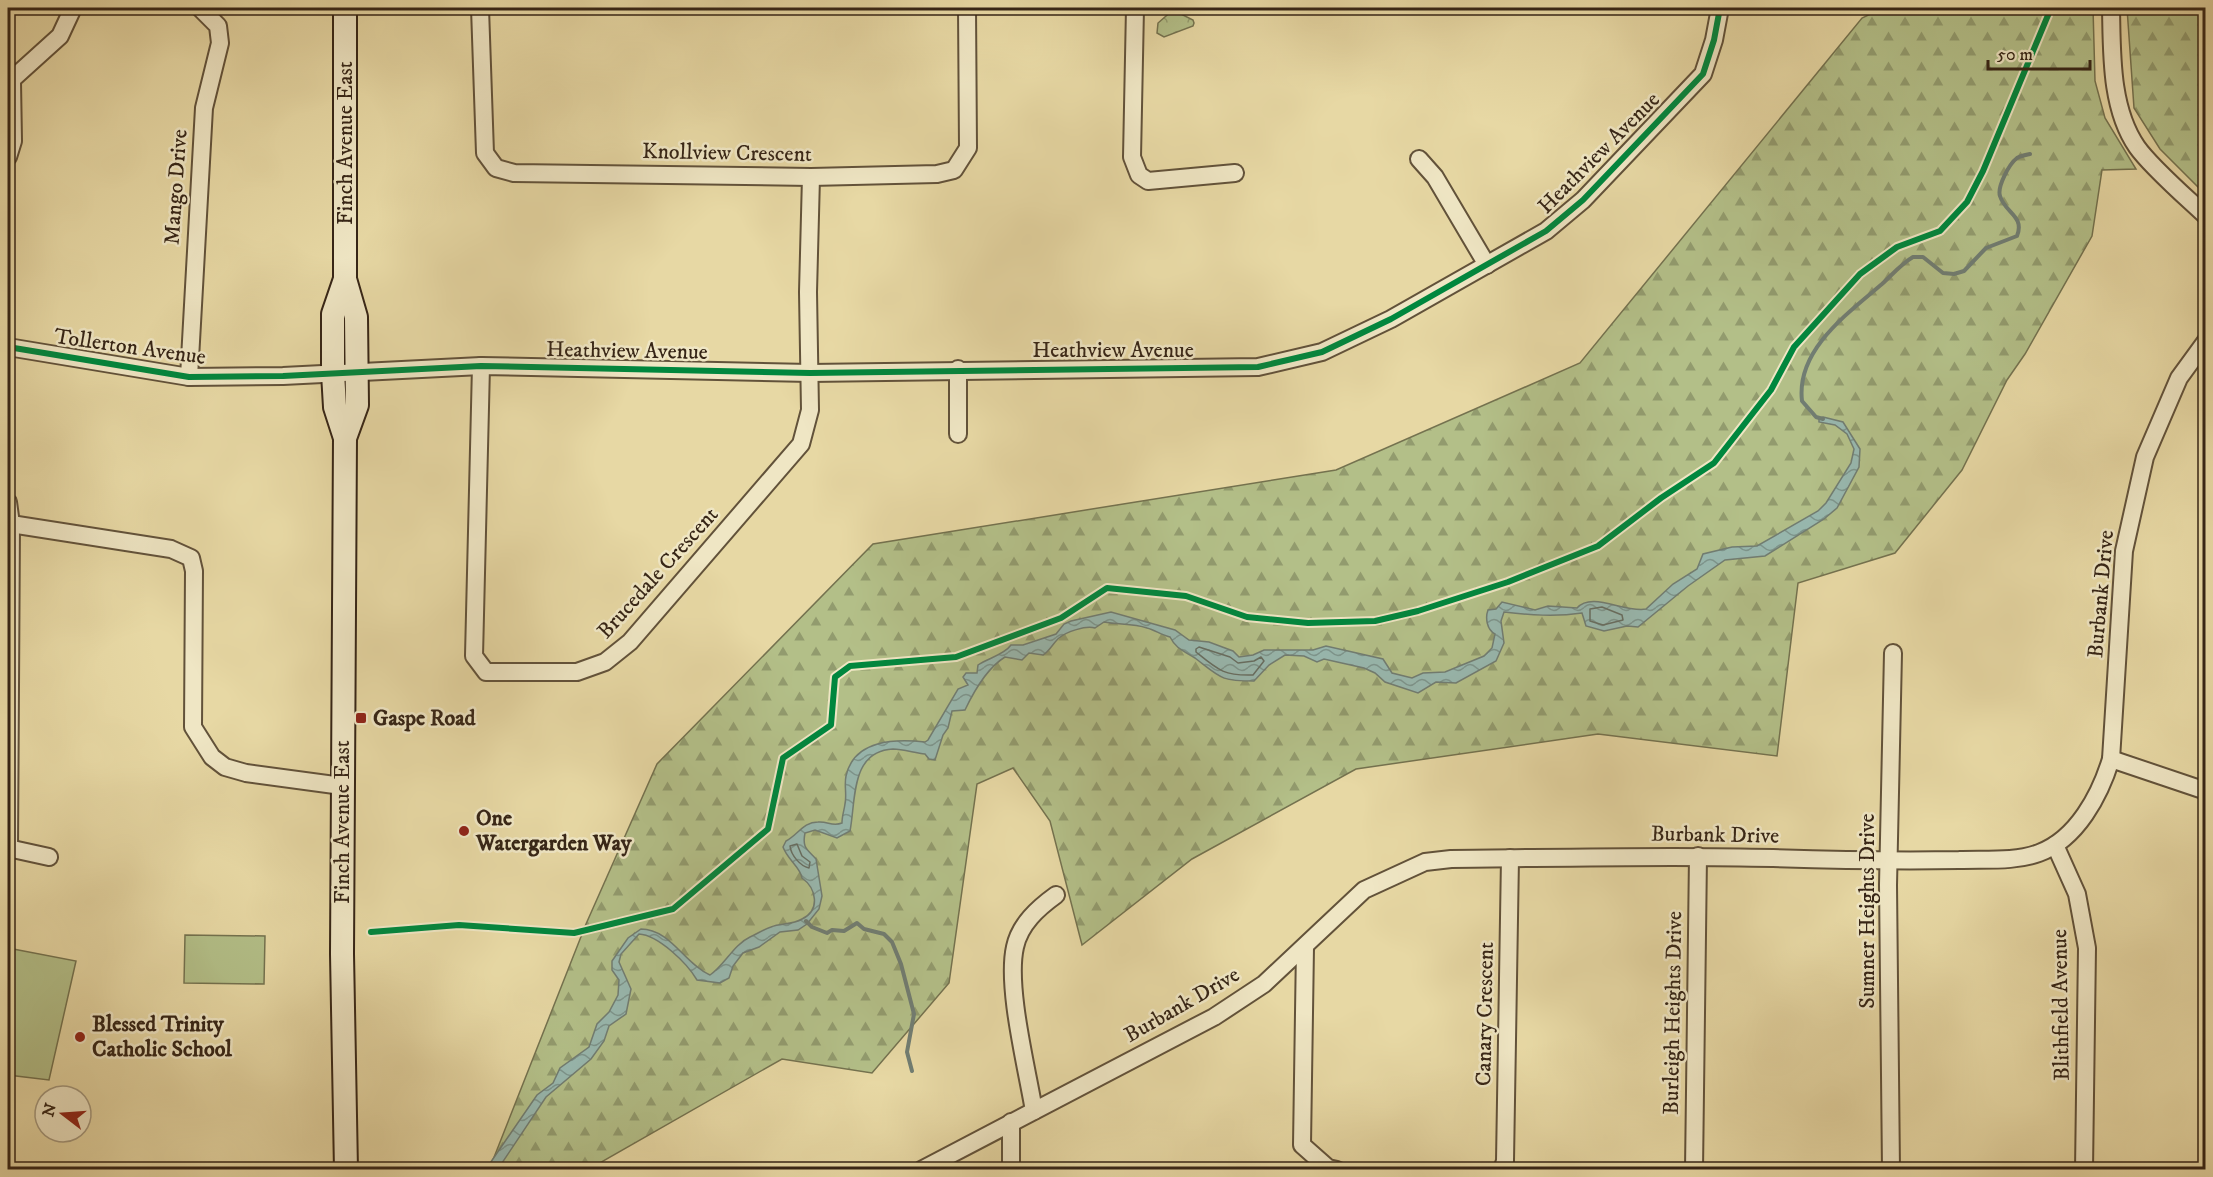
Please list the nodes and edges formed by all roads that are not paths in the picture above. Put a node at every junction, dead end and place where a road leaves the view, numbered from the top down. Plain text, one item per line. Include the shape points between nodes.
1 (73, 8) edge
2 (200, 8) edge
3 (345, 8) edge
4 (480, 8) edge
5 (967, 8) edge
6 (1135, 8) edge
7 (1720, 8) edge
8 (2110, 8) edge
9 (10, 82) edge
10 (8, 157) edge
11 (1419, 159) dead end
12 (1235, 173) dead end
13 (811, 177) junction
14 (2205, 216) edge
15 (1487, 265) junction
16 (345, 279) junction
17 (2205, 341) edge
18 (8, 347) edge
19 (481, 366) junction
20 (958, 369) junction
21 (357, 372) junction
22 (333, 373) junction
23 (810, 373) junction
24 (189, 377) junction
25 (958, 434) dead end
26 (345, 438) junction
27 (8, 502) edge
28 (11, 524) junction
29 (1893, 652) dead end
30 (2111, 759) junction
31 (342, 786) junction
32 (2205, 791) edge
33 (2055, 846) junction
34 (8, 848) edge
35 (1698, 856) junction
36 (49, 857) dead end
37 (1510, 858) junction
38 (1888, 861) junction
39 (1056, 895) dead end
40 (1305, 947) junction
41 (1034, 1111) junction
42 (1011, 1122) junction
43 (346, 1170) edge
44 (921, 1170) edge
45 (1011, 1170) edge
46 (1337, 1170) edge
47 (1502, 1170) edge
48 (1694, 1170) edge
49 (1891, 1170) edge
50 (2084, 1170) edge

1 - 9 street via 60,36
2 - 24 street, Mango Drive via 218,26 220,43 204,108
3 - 16 main road, Finch Avenue East
4 - 13 street, Knollview Crescent via 485,153 496,168 514,173
5 - 13 street, Knollview Crescent via 968,148 954,170 937,174
6 - 12 street via 1132,157 1139,175 1148,181
7 - 15 street, Heathview Avenue via 1703,74 1583,200 1546,231
8 - 14 street via 2112,60 2120,108 2137,146
9 - 10 street via 13,141
11 - 15 street via 1435,177
13 - 23 street, Brucedale Crescent
15 - 20 street, Heathview Avenue via 1322,352 1258,367
16 - 21 main road, Finch Avenue East via 356,317
16 - 22 main road, Finch Avenue East via 333,314
17 - 30 street, Burbank Drive via 2179,378 2145,457 2128,531
18 - 24 street, Tollerton Avenue
19 - 21 street, Heathview Avenue
19 - 23 street, Heathview Avenue
19 - 23 street, Brucedale Crescent via 474,656 486,672 577,672 605,662 630,642 801,444 810,410
20 - 23 street, Heathview Avenue
20 - 25 street
21 - 22 street, Tollerton Avenue
21 - 26 main road, Finch Avenue East via 357,405
22 - 24 street, Tollerton Avenue
22 - 26 main road, Finch Avenue East via 334,408
26 - 31 main road, Finch Avenue East
27 - 28 street
28 - 31 street via 171,549 191,558 193,727 212,757 225,767 246,773
28 - 34 street
29 - 38 street, Sumner Heights Drive
30 - 32 street
30 - 33 street, Burbank Drive via 2102,789 2088,811
31 - 43 main road, Finch Avenue East
33 - 38 street, Burbank Drive via 2038,854 2007,859
33 - 50 street, Blithfield Avenue via 2077,894 2087,948
34 - 36 street
35 - 37 street, Burbank Drive
35 - 38 street, Burbank Drive
35 - 48 street, Burleigh Heights Drive
37 - 40 street, Burbank Drive via 1425,862 1388,878 1364,890
37 - 47 street, Canary Crescent
38 - 49 street, Sumner Heights Drive
39 - 41 street via 1032,913 1015,946 1012,981
40 - 41 street, Burbank Drive via 1264,984 1214,1017
40 - 46 street via 1302,1145 1328,1168
41 - 42 street, Burbank Drive
42 - 44 street, Burbank Drive
42 - 45 street

